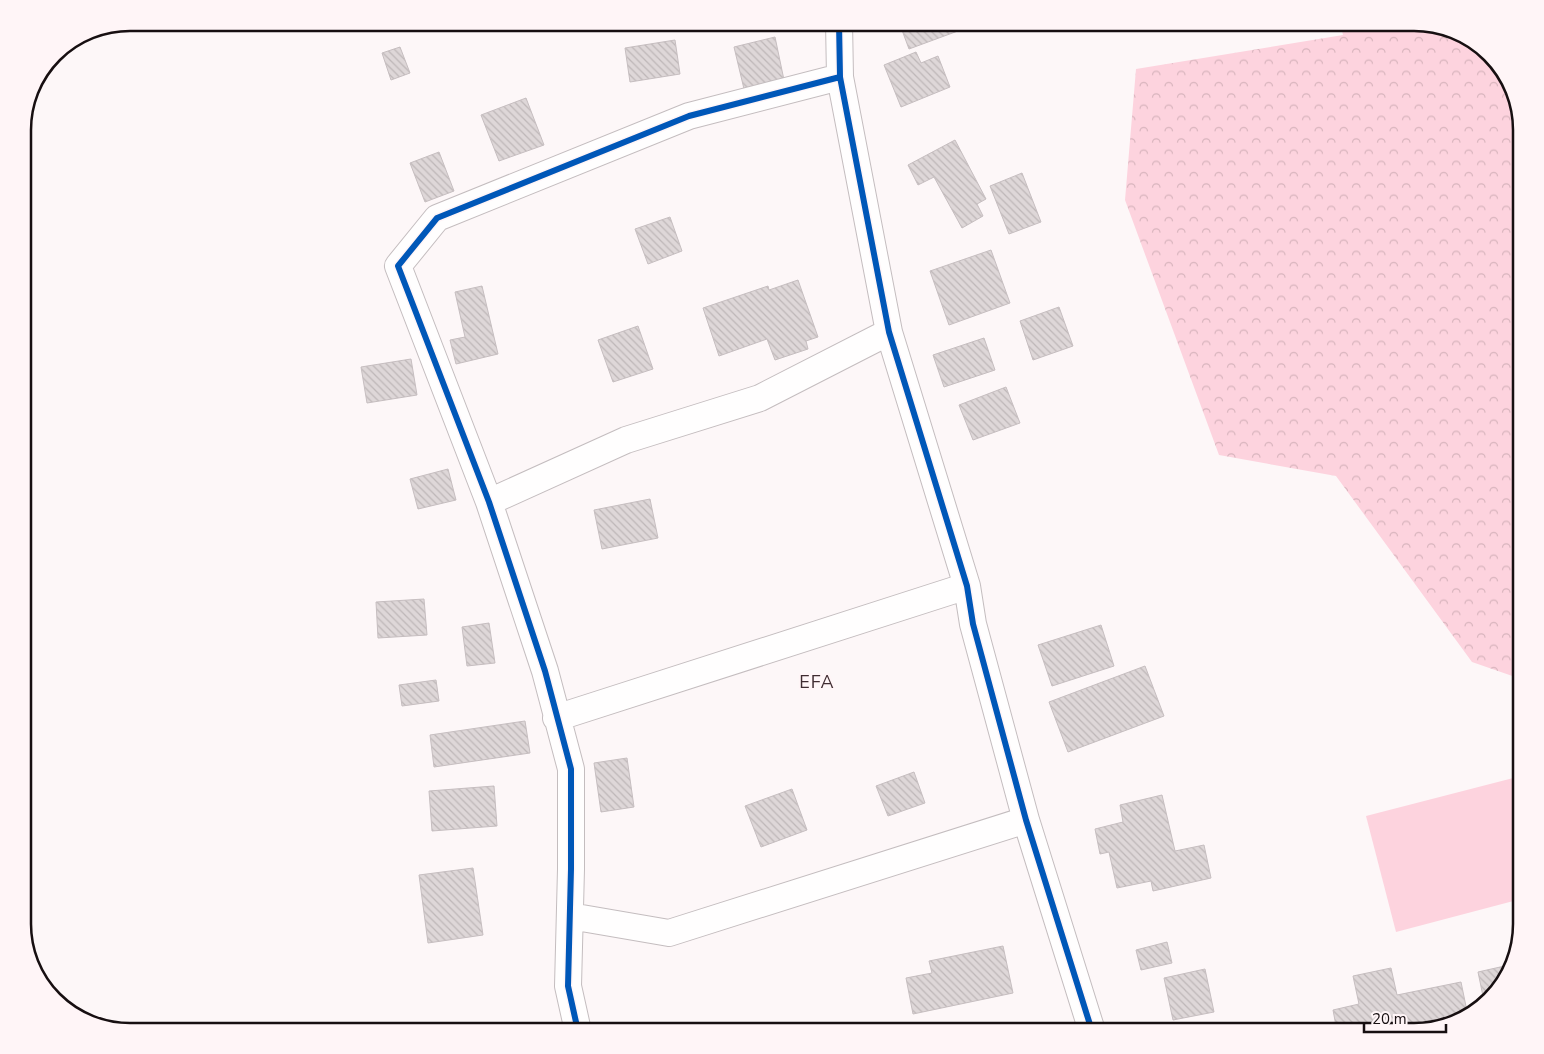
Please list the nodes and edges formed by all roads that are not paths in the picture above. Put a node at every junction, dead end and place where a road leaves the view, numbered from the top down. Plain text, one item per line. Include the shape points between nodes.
1 (839, 31) edge
2 (840, 78) junction
3 (889, 332) junction
4 (489, 502) junction
5 (967, 586) junction
6 (556, 718) junction
7 (1026, 820) junction
8 (570, 916) junction
9 (576, 1023) edge
10 (1089, 1023) edge

1 - 2 street
2 - 3 street
2 - 4 street via 689,116 438,218 398,266
3 - 4 street via 760,398 626,440
3 - 5 street
4 - 6 street via 545,671
5 - 6 street
5 - 7 street via 972,624
6 - 8 street via 571,769
7 - 8 street via 669,933
7 - 10 street
8 - 9 street via 568,986

